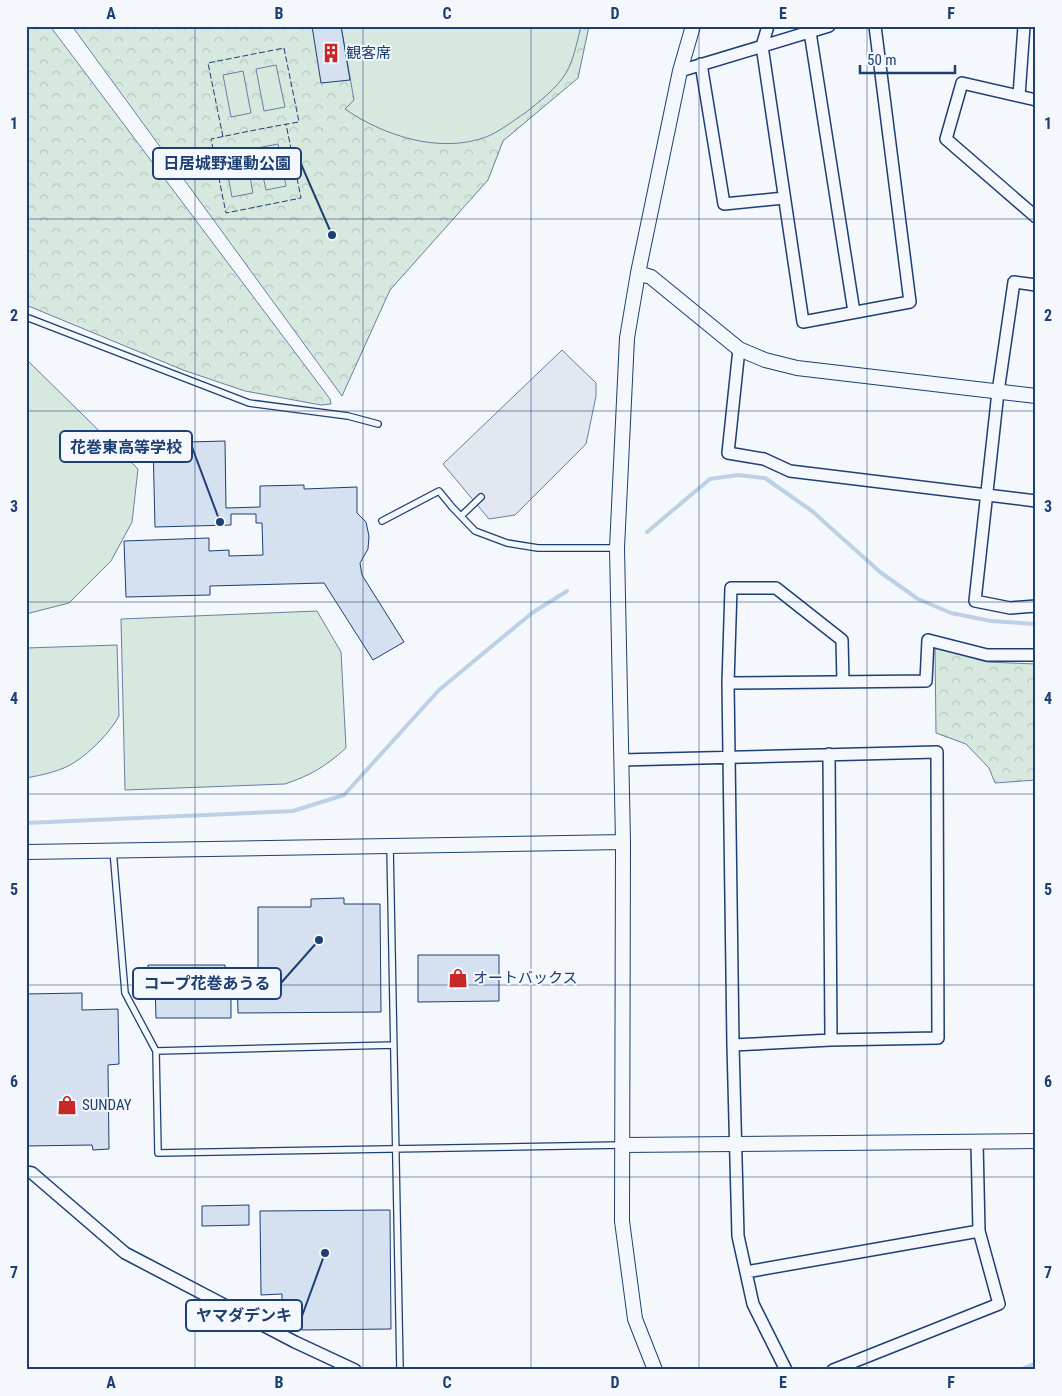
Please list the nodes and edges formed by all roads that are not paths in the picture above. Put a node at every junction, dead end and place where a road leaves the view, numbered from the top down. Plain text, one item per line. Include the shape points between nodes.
1 (693, 26) edge
2 (768, 26) edge
3 (829, 26) edge
4 (875, 26) edge
5 (1024, 26) edge
6 (810, 32) junction
7 (762, 46) junction
8 (702, 64) junction
9 (680, 71) junction
10 (1019, 96) junction
11 (1036, 100) edge
12 (784, 198) junction
13 (1036, 216) edge
14 (638, 273) junction
15 (1036, 285) edge
16 (854, 312) junction
17 (26, 317) edge
18 (739, 349) junction
19 (998, 392) junction
20 (1036, 396) edge
21 (378, 424) dead end
22 (987, 496) junction
23 (481, 497) dead end
24 (1036, 501) edge
25 (461, 516) junction
26 (382, 521) dead end
27 (617, 548) junction
28 (1036, 606) edge
29 (1036, 655) edge
30 (843, 682) junction
31 (728, 683) junction
32 (829, 754) junction
33 (729, 756) junction
34 (621, 760) junction
35 (622, 842) junction
36 (390, 846) junction
37 (113, 850) junction
38 (26, 852) edge
39 (831, 1040) junction
40 (394, 1045) junction
41 (733, 1045) junction
42 (156, 1051) junction
43 (1036, 1141) edge
44 (977, 1142) junction
45 (735, 1144) junction
46 (623, 1145) junction
47 (396, 1149) junction
48 (26, 1172) edge
49 (979, 1231) junction
50 (746, 1272) junction
51 (355, 1370) edge
52 (400, 1370) edge
53 (655, 1370) edge
54 (786, 1370) edge
55 (833, 1370) edge

1 - 9 street
2 - 7 street
3 - 6 street
4 - 16 street via 910,302
5 - 10 street
6 - 7 street
6 - 16 street
7 - 8 street
7 - 12 street
8 - 9 street
8 - 12 street via 724,204
9 - 14 street
10 - 11 street
10 - 13 street via 962,83 946,139
12 - 16 street via 803,322
14 - 18 street via 651,277
14 - 27 street via 627,338
15 - 19 street via 1014,282
17 - 21 lane via 249,403 348,416
18 - 19 street via 797,368
18 - 22 street via 728,453 764,459 790,471
19 - 20 street
19 - 22 street
22 - 24 street
22 - 28 street via 975,601 1010,608
23 - 25 lane
25 - 26 lane via 438,490
25 - 27 lane via 476,530 507,543 538,548
27 - 34 street
29 - 30 street via 987,655 928,640 926,681
30 - 31 street
30 - 31 street via 842,640 776,588 730,588
31 - 33 street
32 - 33 street
32 - 39 street
32 - 39 street via 937,752 938,1038
33 - 34 street
33 - 41 street
34 - 35 street
35 - 36 street
35 - 46 street
36 - 37 street
36 - 40 lane
37 - 38 street
37 - 42 lane via 125,993
39 - 41 street
40 - 42 lane
40 - 47 lane
41 - 45 street
42 - 47 lane via 158,1153
43 - 44 street
44 - 45 street
44 - 49 street
45 - 46 street
45 - 50 street via 738,1236
46 - 47 lane
46 - 53 street via 622,1221 635,1319
47 - 52 lane
48 - 51 street via 32,1173 125,1253
49 - 50 street
49 - 55 street via 999,1304
50 - 54 street via 753,1304

